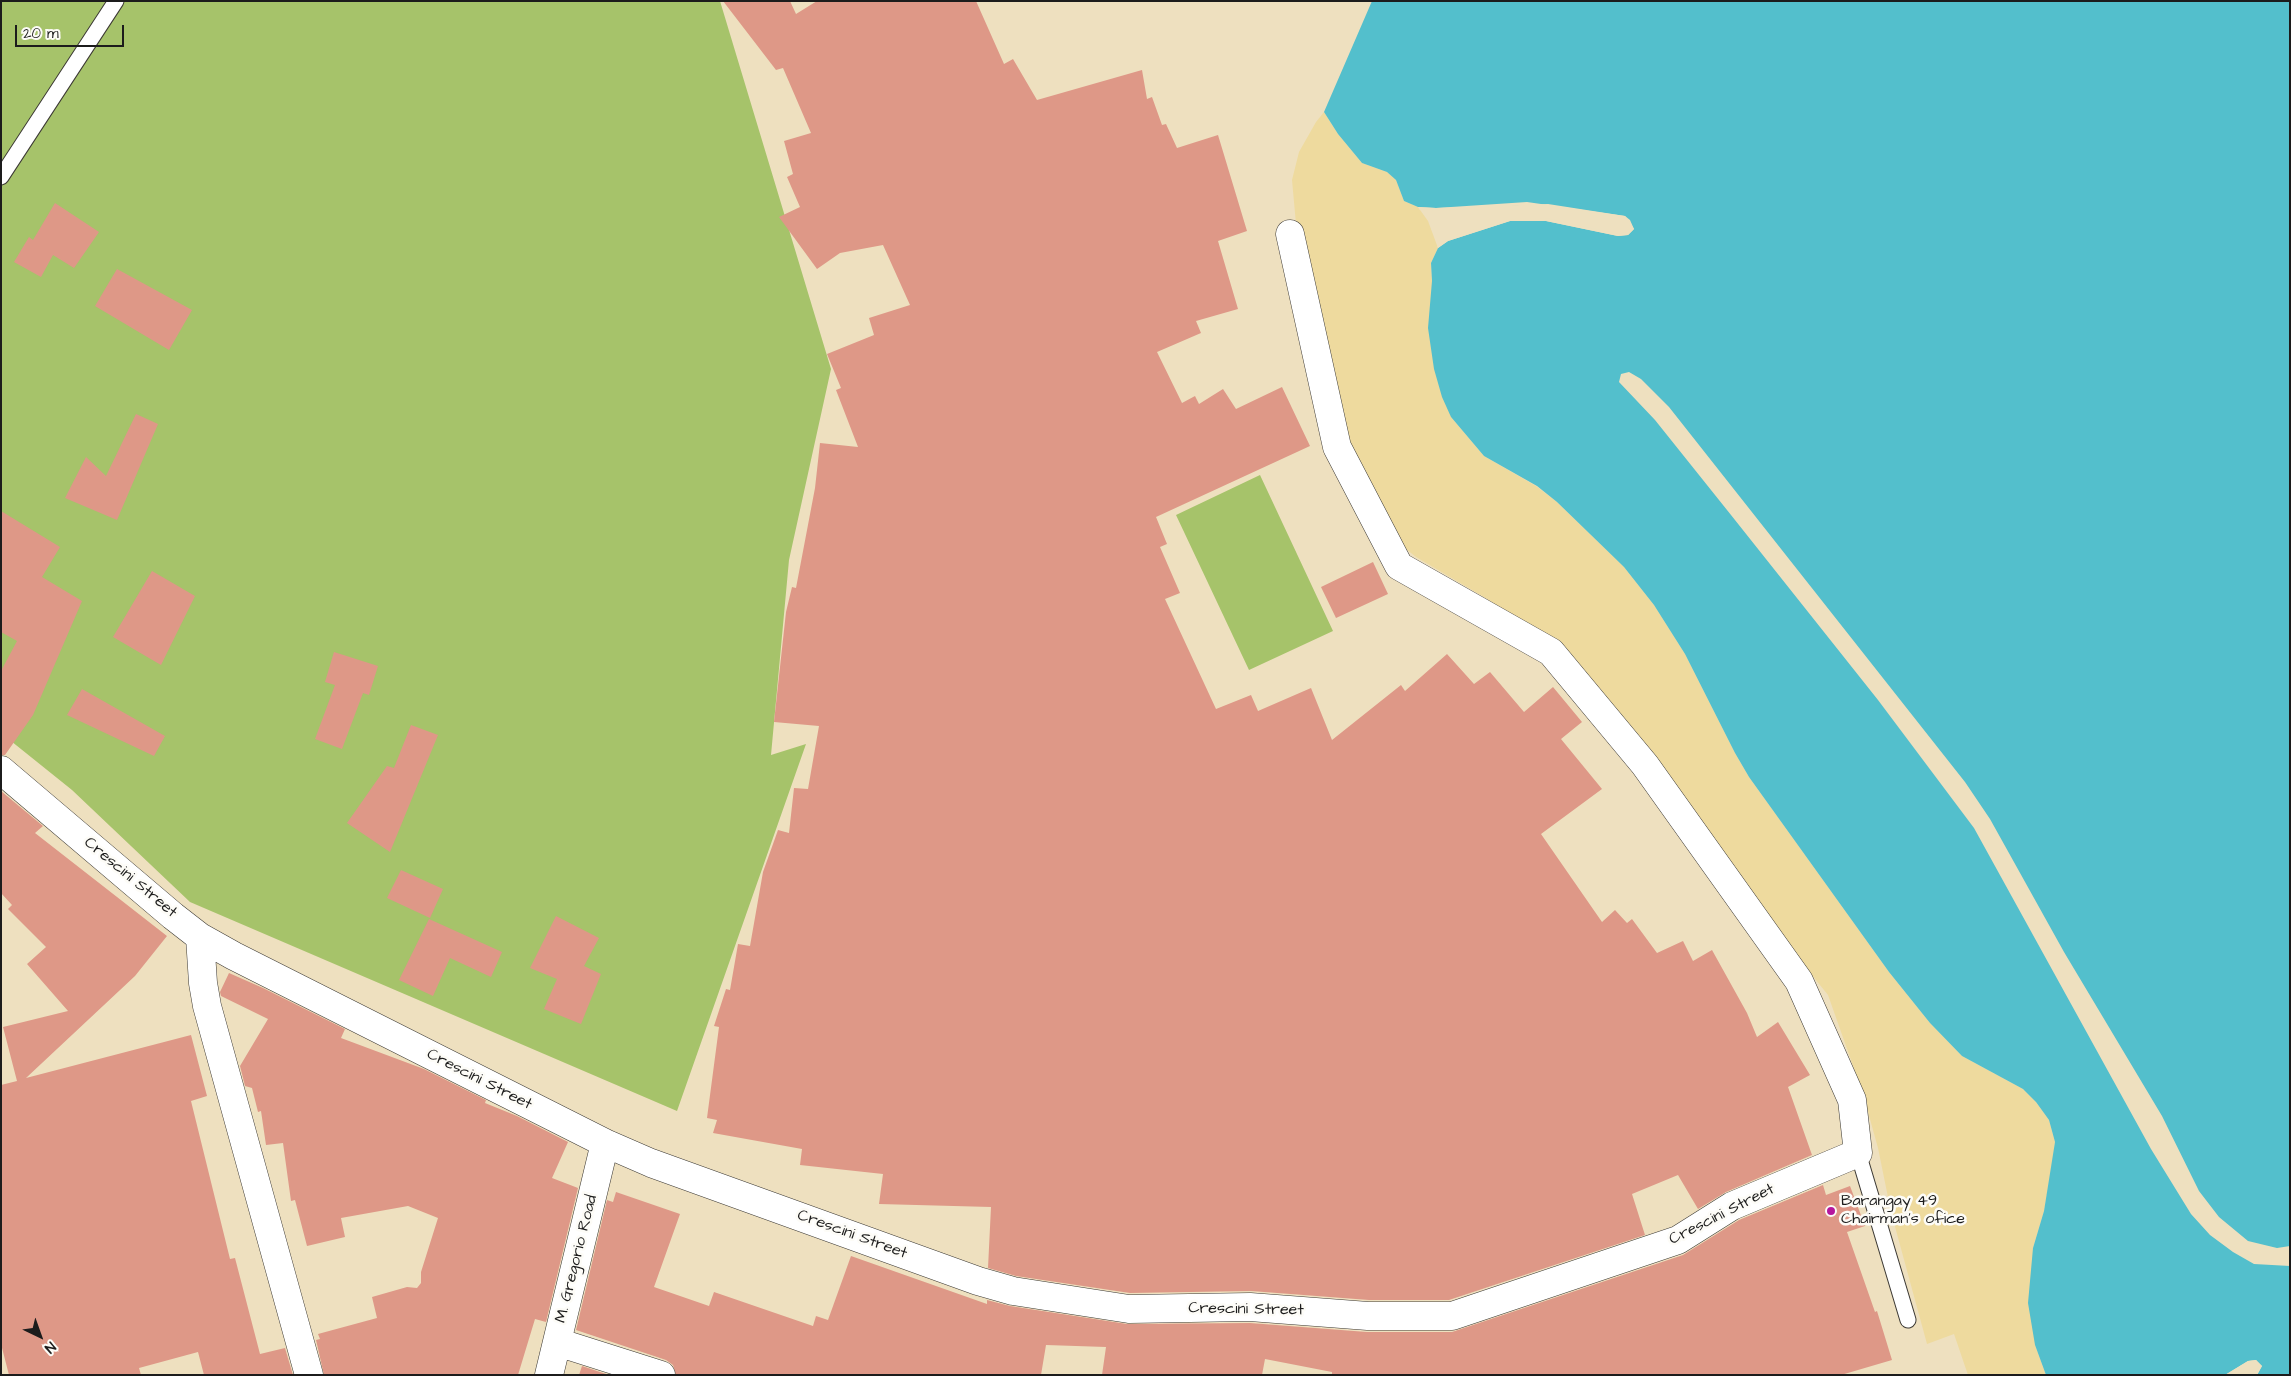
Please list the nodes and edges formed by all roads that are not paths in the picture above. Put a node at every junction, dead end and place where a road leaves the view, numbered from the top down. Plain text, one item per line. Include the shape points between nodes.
1 (116, 1) edge
2 (1, 177) edge
3 (1290, 234) dead end
4 (1, 770) edge
5 (200, 937) junction
6 (605, 1143) junction
7 (1858, 1152) junction
8 (1908, 1320) dead end
9 (557, 1342) junction
10 (309, 1375) edge
11 (549, 1375) edge
12 (661, 1375) edge

1 - 2 lane
3 - 7 street via 1337,447 1399,566 1551,652 1645,765 1799,981 1852,1100
4 - 5 street, Crescini Street
5 - 6 street, Crescini Street
5 - 10 street via 207,1006
6 - 7 street, Crescini Street via 651,1163 1013,1291 1129,1309 1250,1307 1368,1316 1452,1316 1678,1240 1732,1206
6 - 9 street, M. Gregorio Road
7 - 8 lane
9 - 11 street, M. Gregorio Road
9 - 12 street

